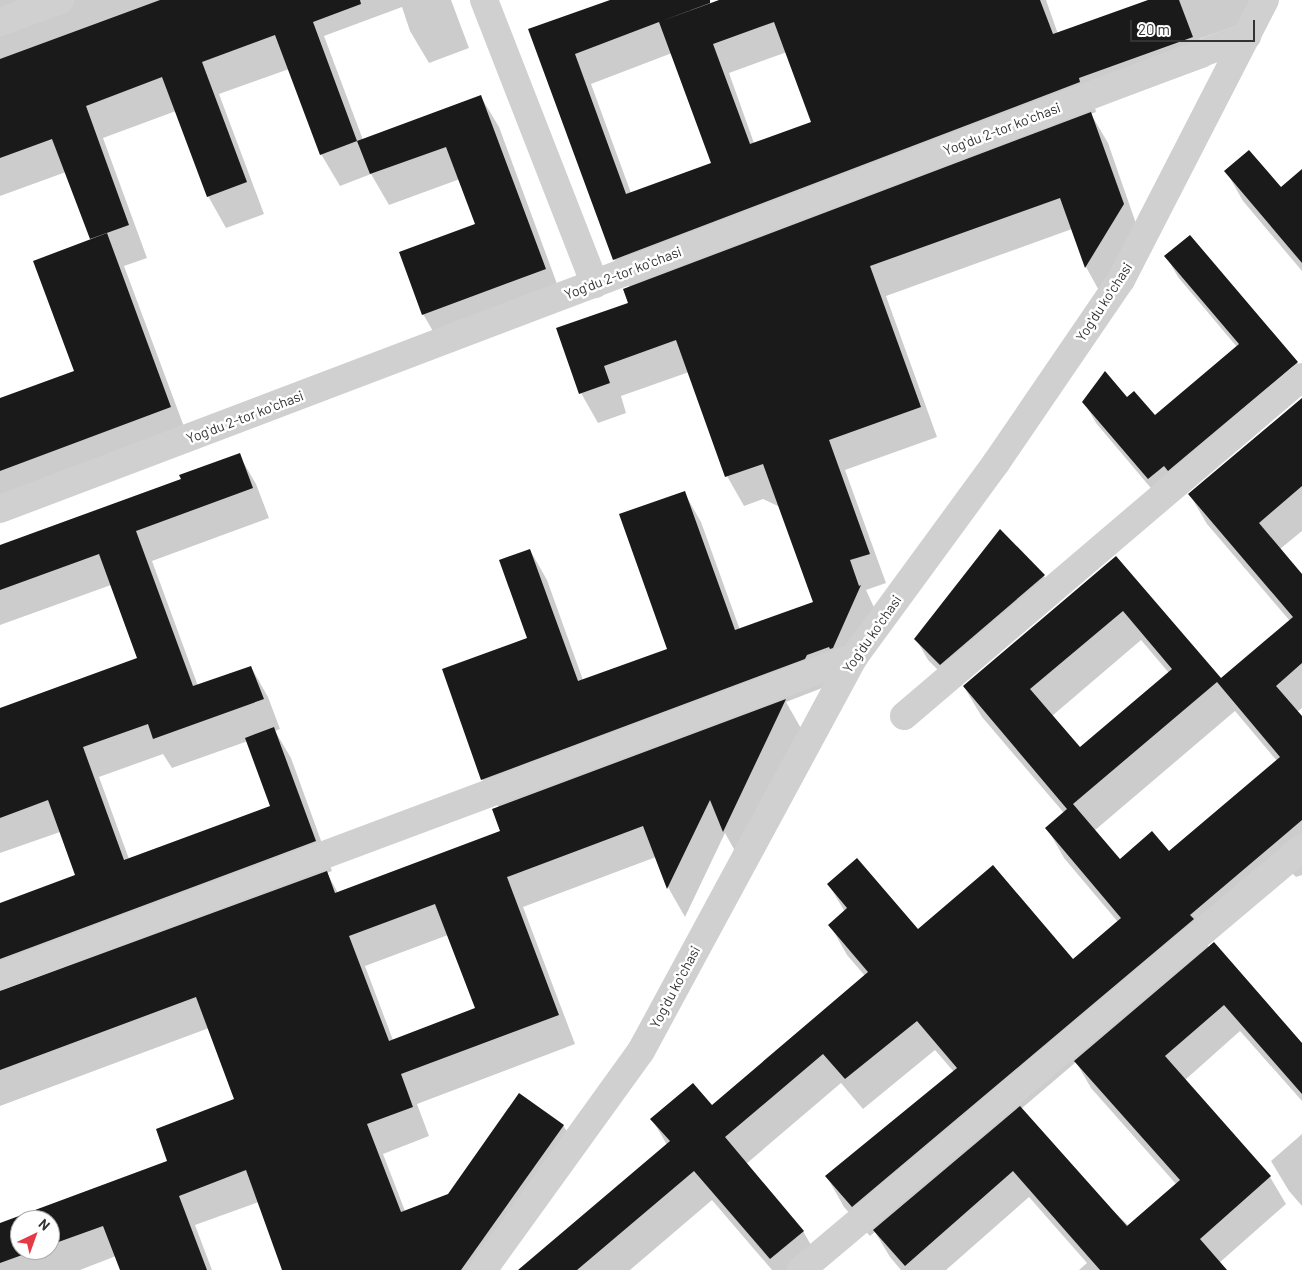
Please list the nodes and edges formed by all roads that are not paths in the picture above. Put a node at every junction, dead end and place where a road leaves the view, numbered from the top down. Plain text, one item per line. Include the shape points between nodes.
1 (60, 0) edge
2 (484, 0) edge
3 (1264, 0) edge
4 (0, 22) edge
5 (1247, 36) junction
6 (595, 284) junction
7 (1302, 377) edge
8 (0, 510) edge
9 (854, 657) junction
10 (904, 716) dead end
11 (1302, 848) edge
12 (0, 976) edge
13 (483, 1270) edge
14 (801, 1270) edge

1 - 4 street
2 - 6 street
3 - 5 street, Yogʻdu koʻchasi
5 - 6 street, Yogʻdu 2-tor koʻchasi
5 - 9 street, Yogʻdu koʻchasi via 1121,280 996,462
6 - 8 street, Yogʻdu 2-tor koʻchasi
7 - 10 street
9 - 12 street
9 - 13 street, Yogʻdu koʻchasi via 641,1051
11 - 14 street

